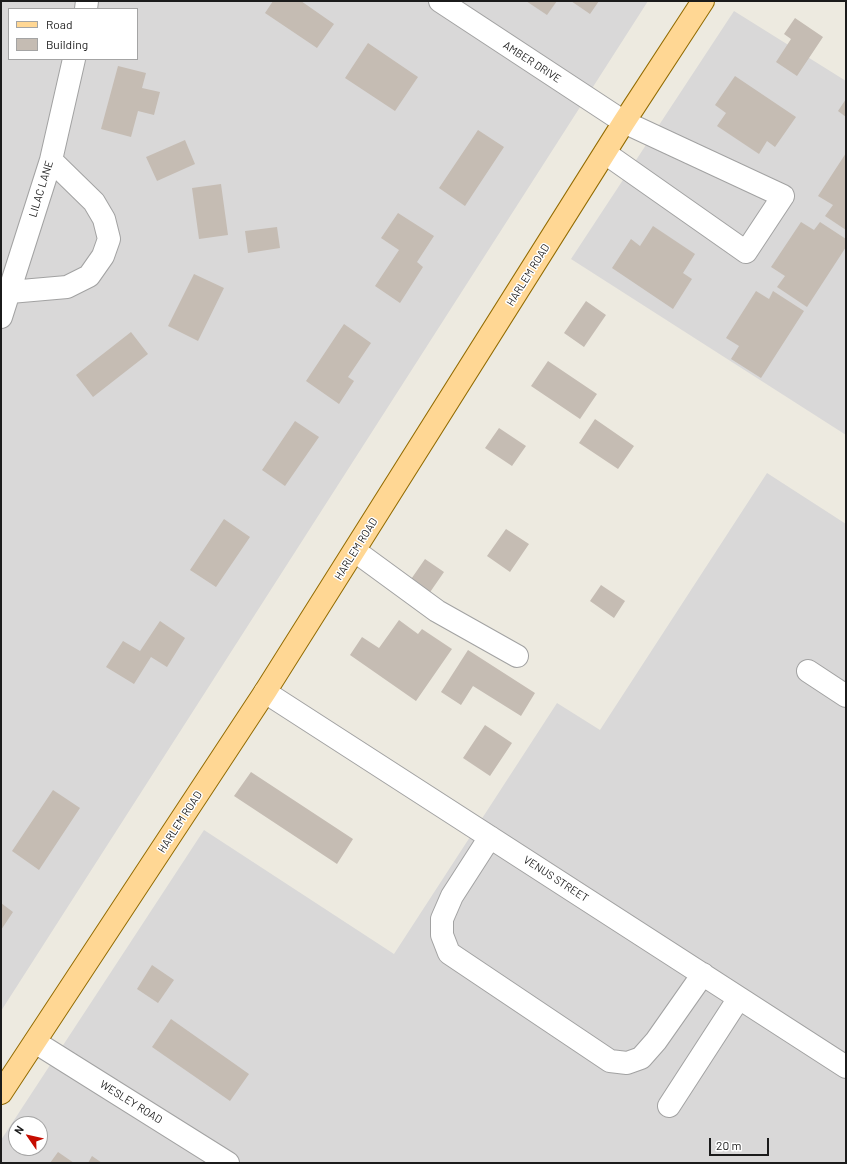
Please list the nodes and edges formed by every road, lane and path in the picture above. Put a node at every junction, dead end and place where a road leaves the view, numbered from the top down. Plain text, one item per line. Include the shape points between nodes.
1 (440, 1) edge
2 (703, 1) edge
3 (74, 60) edge
4 (624, 122) junction
5 (605, 154) junction
6 (50, 160) junction
7 (10, 292) junction
8 (1, 317) edge
9 (354, 551) junction
10 (517, 656) dead end
11 (808, 671) dead end
12 (265, 692) junction
13 (846, 696) edge
14 (490, 837) junction
15 (703, 974) junction
16 (739, 998) junction
17 (35, 1042) junction
18 (846, 1067) edge
19 (1, 1093) edge
20 (669, 1106) dead end
21 (228, 1163) edge

1 - 4 street, AMBER DRIVE
2 - 4 main road, HARLEM ROAD
3 - 6 street, LILAC LANE
4 - 5 main road, HARLEM ROAD
4 - 5 street, AMBER DRIVE via 783,196 746,252
5 - 9 main road, HARLEM ROAD
6 - 7 street, LILAC LANE
6 - 7 street via 94,202 104,219 109,239 104,256 89,276 67,287
7 - 8 street, LILAC LANE
9 - 10 street via 437,611
9 - 12 main road, HARLEM ROAD
11 - 13 street
12 - 14 street, VENUS STREET
12 - 17 main road, HARLEM ROAD
14 - 15 street, VENUS STREET
14 - 15 street via 452,896 442,919 442,935 449,953 610,1061 627,1063 641,1058
15 - 16 street, VENUS STREET
16 - 18 street, VENUS STREET
16 - 20 street
17 - 19 main road, HARLEM ROAD
17 - 21 street, WESLEY ROAD

